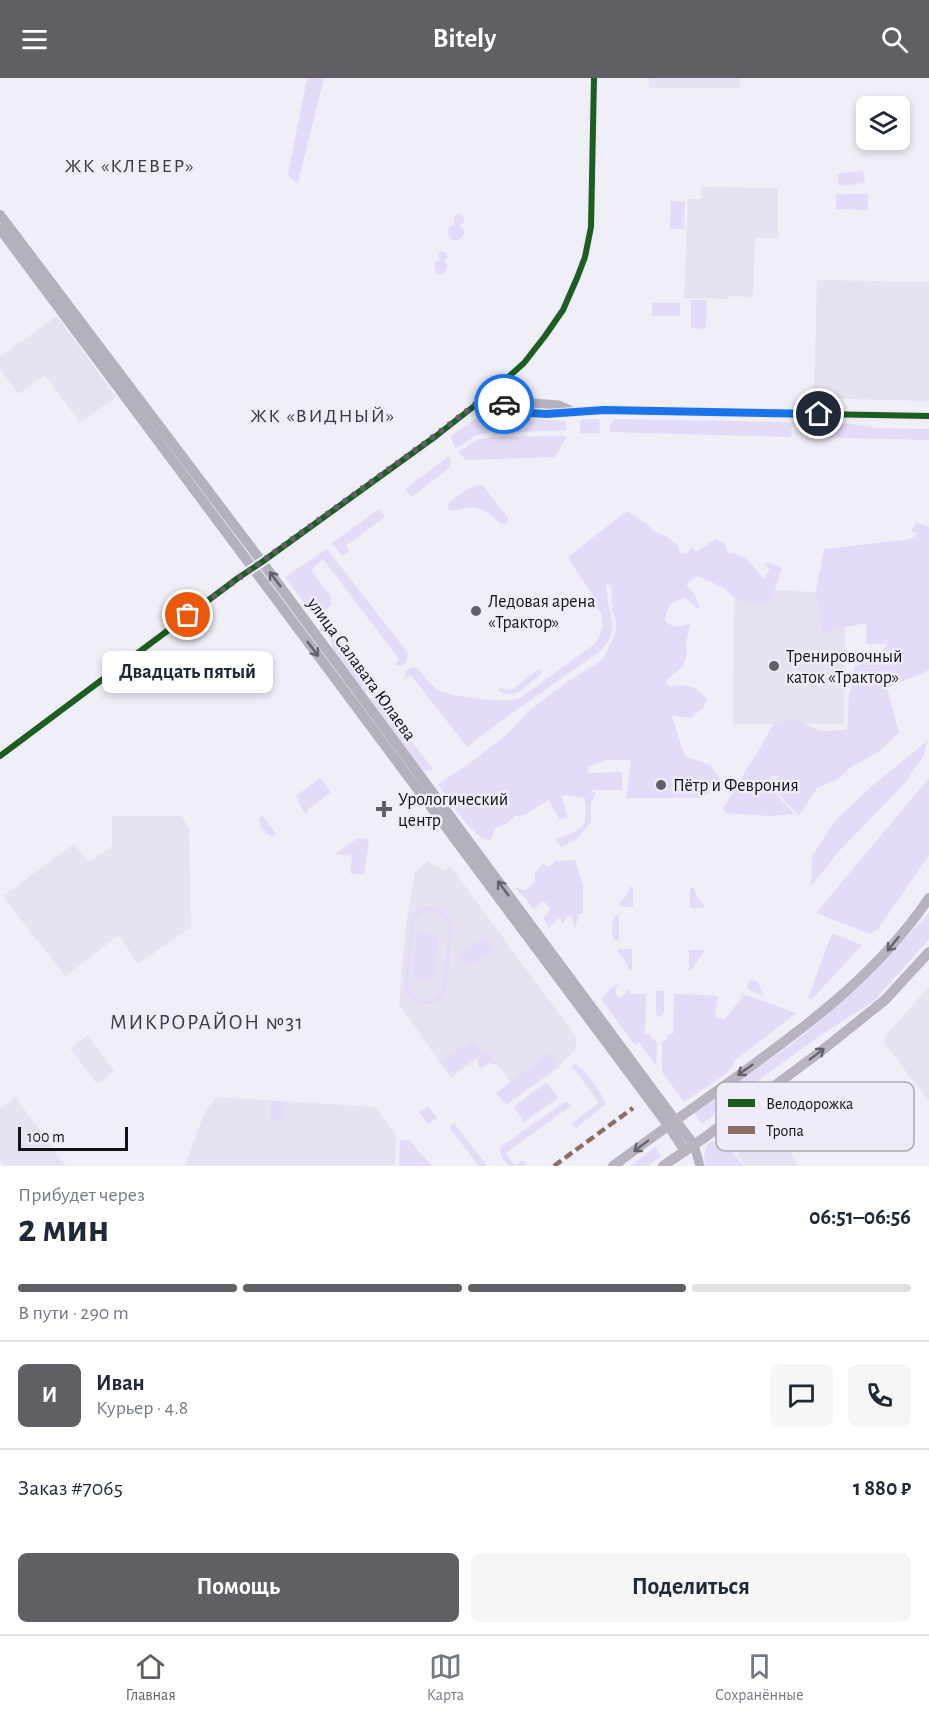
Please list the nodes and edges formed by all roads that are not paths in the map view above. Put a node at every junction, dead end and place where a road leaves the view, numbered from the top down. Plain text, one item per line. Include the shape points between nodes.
1 (594, 78) edge
2 (0, 215) edge
3 (0, 229) edge
4 (501, 384) junction
5 (491, 392) junction
6 (574, 412) junction
7 (929, 416) edge
8 (258, 565) junction
9 (0, 756) edge
10 (929, 898) edge
11 (929, 952) edge
12 (729, 1082) edge
13 (779, 1082) edge
14 (716, 1091) edge
15 (671, 1123) junction
16 (716, 1128) edge
17 (689, 1148) junction
18 (613, 1166) edge
19 (663, 1166) edge
20 (699, 1166) edge

1 - 4 street via 591,227 585,257 562,310 524,363
2 - 8 main road, улица Салавата Юлаева
3 - 8 main road, улица Салавата Юлаева
4 - 5 street
4 - 6 street via 532,403 559,405
5 - 6 street via 504,404 530,413
5 - 8 street
6 - 7 street
8 - 9 street
8 - 15 main road, улица Салавата Юлаева
10 -> 12 main road via 881,958 837,1001
13 -> 11 main road via 885,1000
14 -> 15 main road
15 - 17 main road, улица Салавата Юлаева
15 - 17 main road, улица Салавата Юлаева via 675,1137
15 -> 18 main road
17 -> 16 main road
17 - 19 main road
17 - 20 street

